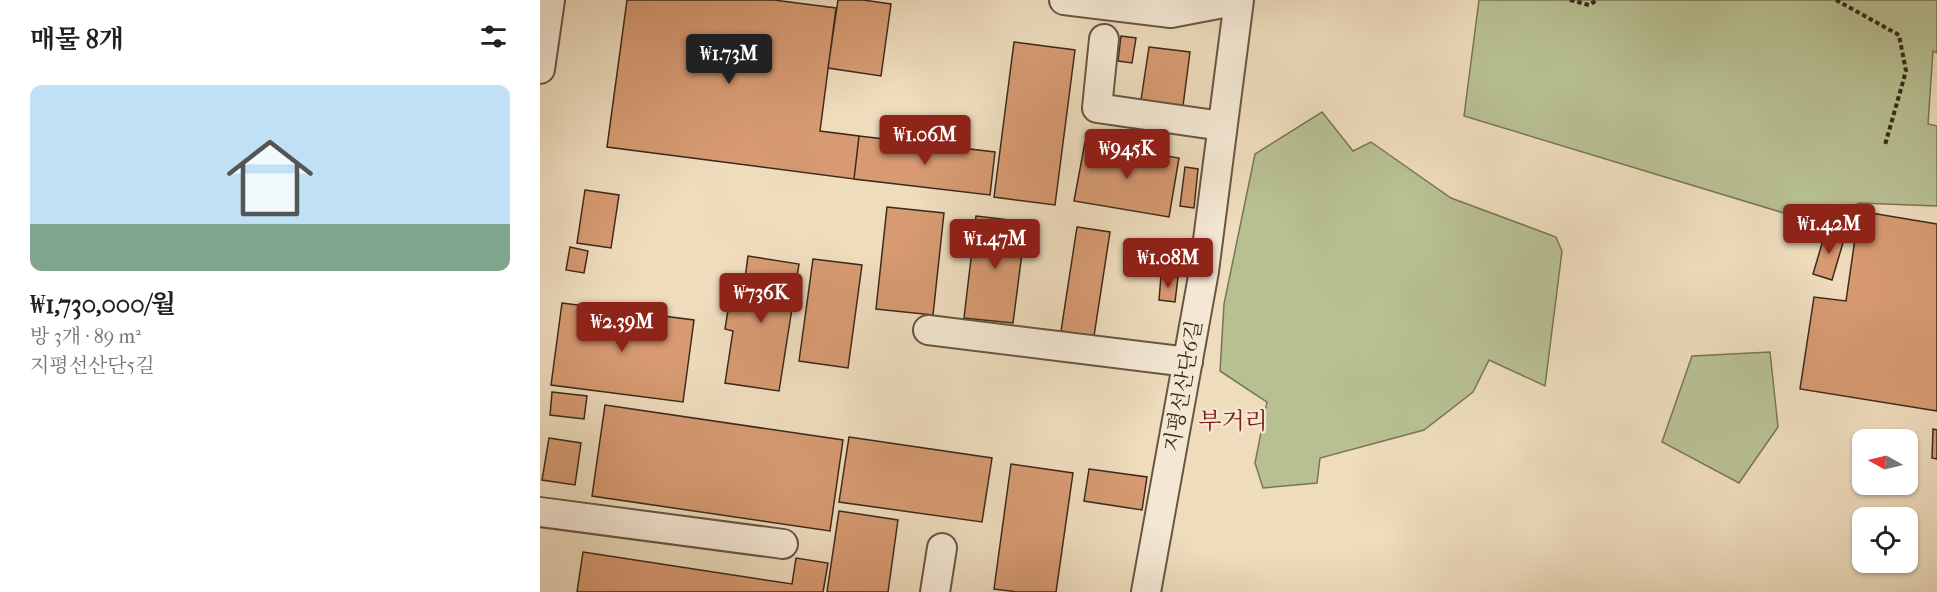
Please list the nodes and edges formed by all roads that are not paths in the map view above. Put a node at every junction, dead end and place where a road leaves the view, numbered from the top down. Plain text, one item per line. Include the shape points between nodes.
1 (550, 0) edge
2 (1064, 0) edge
3 (1239, 0) edge
4 (1104, 39) dead end
5 (540, 69) edge
6 (1222, 126) junction
7 (928, 330) dead end
8 (1188, 362) junction
9 (540, 512) edge
10 (783, 544) dead end
11 (942, 548) dead end
12 (935, 592) edge
13 (1146, 592) edge

1 - 5 street
2 - 3 street via 1171,13
3 - 6 street, 지평선산단6길
4 - 6 street via 1097,108
6 - 8 street, 지평선산단6길
7 - 8 street
8 - 13 street, 지평선산단6길
9 - 10 street
11 - 12 street

